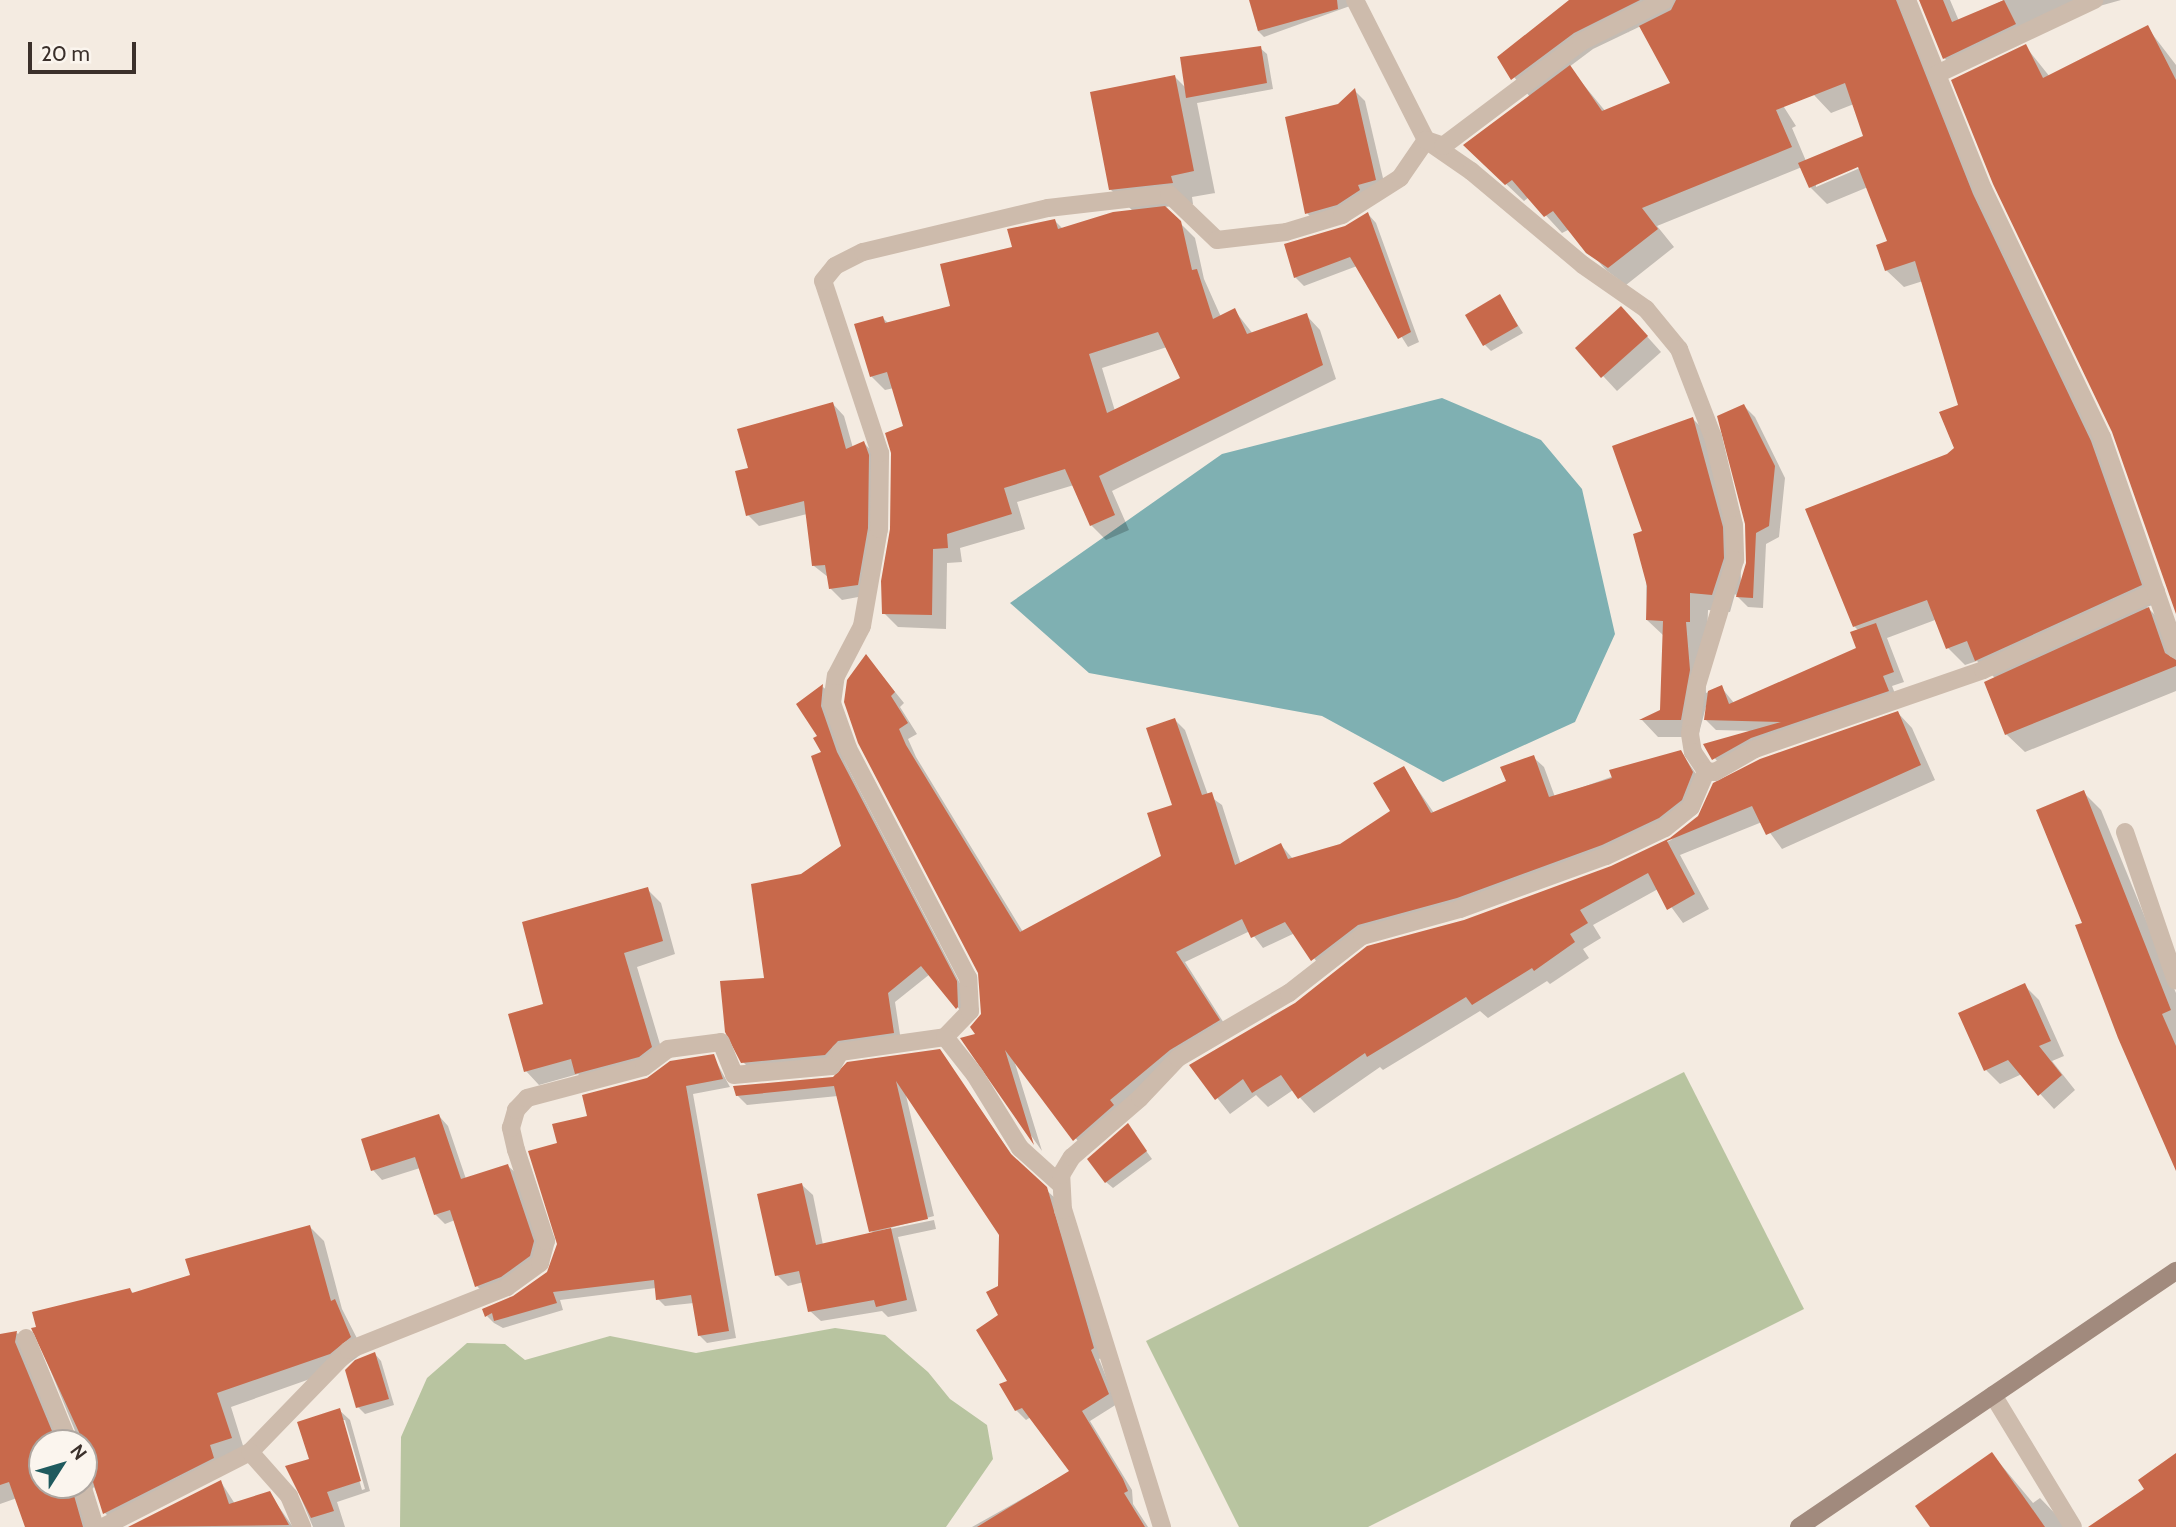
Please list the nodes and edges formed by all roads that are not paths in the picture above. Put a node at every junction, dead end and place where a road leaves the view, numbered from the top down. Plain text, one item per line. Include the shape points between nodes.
1 (1355, 0) edge
2 (1665, 0) edge
3 (1907, 0) edge
4 (2094, 0) edge
5 (1937, 74) junction
6 (1426, 140) junction
7 (2156, 591) junction
8 (2176, 649) edge
9 (1706, 771) junction
10 (2125, 832) dead end
11 (2176, 981) edge
12 (945, 1037) junction
13 (1060, 1184) junction
14 (2176, 1271) edge
15 (26, 1338) dead end
16 (1993, 1395) junction
17 (63, 1429) edge
18 (250, 1452) junction
19 (86, 1499) edge
20 (95, 1527) edge
21 (103, 1527) edge
22 (302, 1527) edge
23 (1162, 1527) edge
24 (1799, 1527) edge
25 (2073, 1527) edge

1 - 6 street
2 - 6 street via 1581,43 1443,146
3 - 5 street
4 - 5 street
5 - 7 street via 1983,189 2102,437
6 - 9 street via 1646,309 1679,349 1713,437 1734,525 1735,560 1697,685 1690,734 1693,752
6 - 12 street via 1400,178 1367,201 1342,215 1286,232 1217,240 1169,194 1048,208 863,252 835,265 823,281 880,453 879,529 862,626 836,676 832,703 848,748 968,978 970,1012
7 - 8 street
7 - 9 street via 1983,670 1755,748 1715,772
9 - 13 street via 1691,807 1665,828 1606,856 1472,904 1362,936 1289,993 1178,1058 1072,1157
10 - 11 street
12 - 13 street via 975,1075 1020,1148
12 - 18 street via 840,1052 832,1066 734,1075 721,1042 668,1049 625,1074 527,1098 516,1110 511,1128 546,1241 540,1263 507,1287 349,1350
13 - 23 street via 1063,1210
14 - 16 main road
15 - 17 street
16 - 24 main road
16 - 25 street
18 - 21 street
18 - 22 street via 289,1496
19 - 20 street

